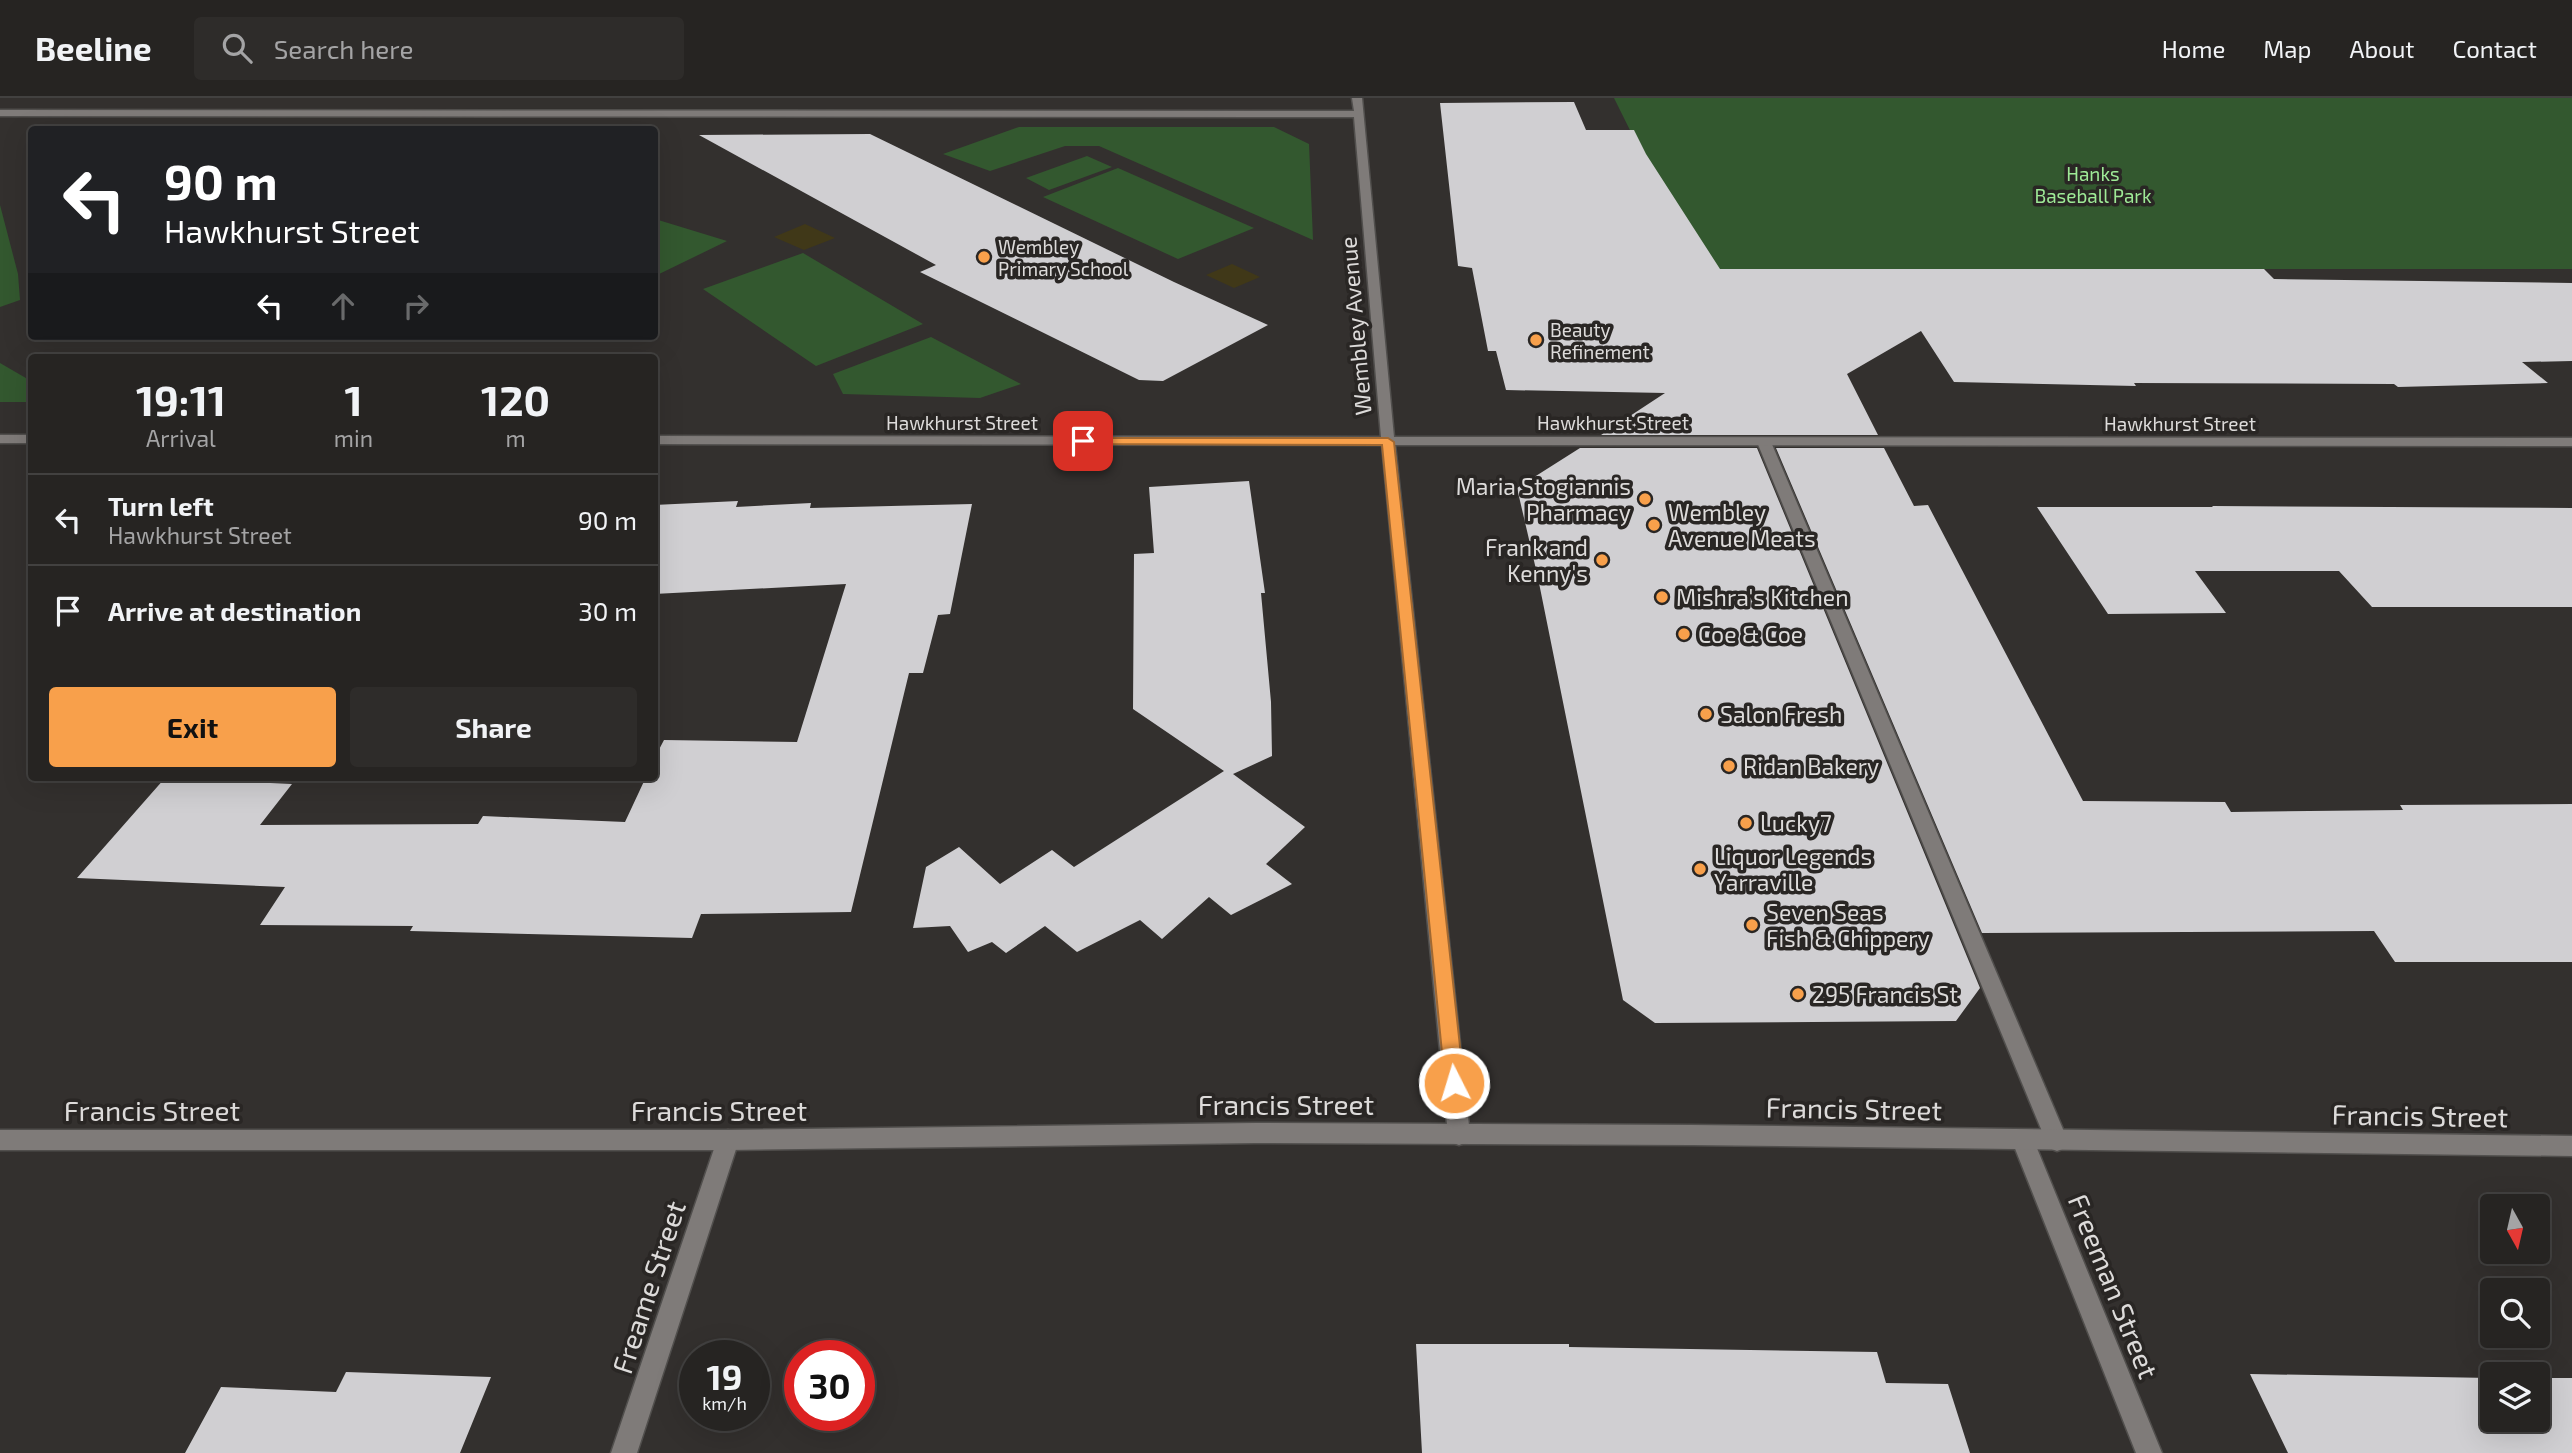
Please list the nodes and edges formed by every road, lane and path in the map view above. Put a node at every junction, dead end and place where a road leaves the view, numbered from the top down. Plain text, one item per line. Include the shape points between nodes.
1 (1358, 106) edge
2 (0, 113) edge
3 (0, 439) edge
4 (28, 439) edge
5 (658, 440) edge
6 (1388, 442) junction
7 (1764, 442) junction
8 (2572, 442) edge
9 (1460, 1135) junction
10 (0, 1140) edge
11 (728, 1140) junction
12 (2023, 1141) junction
13 (2057, 1141) junction
14 (2572, 1146) edge
15 (624, 1453) edge
16 (2149, 1453) edge

1 - 2 street
1 - 6 street, Wembley Avenue
3 - 4 street
5 - 6 street, Hawkhurst Street
6 - 7 street, Hawkhurst Street
6 - 9 street, Wembley Avenue
7 - 8 street, Hawkhurst Street
7 - 13 street
9 - 11 street, Francis Street
9 - 12 street, Francis Street
10 - 11 street, Francis Street
11 - 15 street, Freame Street
12 - 13 street, Francis Street
12 - 16 street, Freeman Street
13 - 14 street, Francis Street

